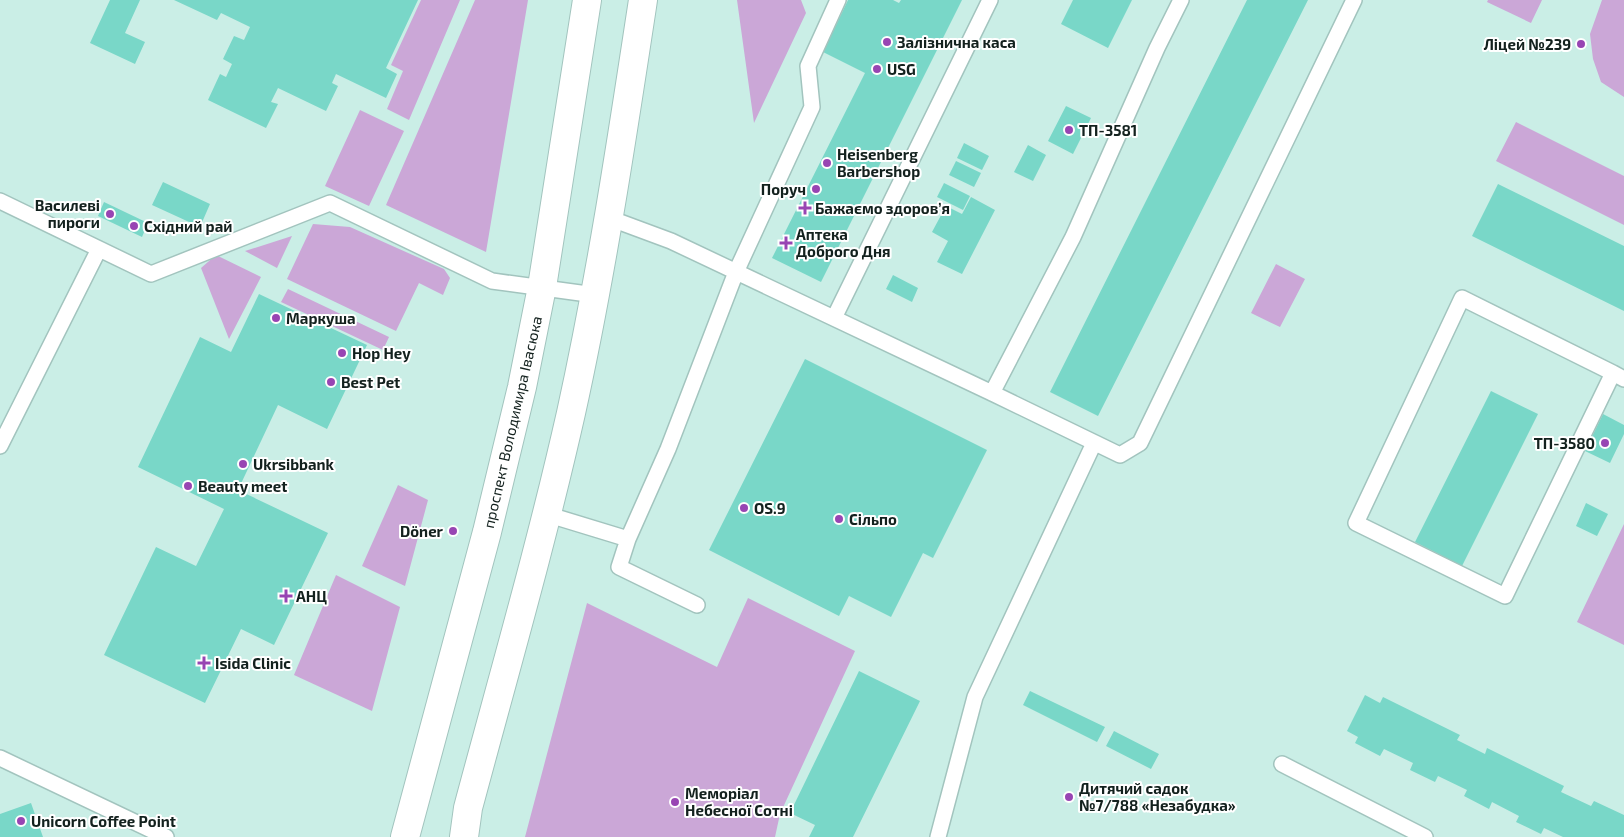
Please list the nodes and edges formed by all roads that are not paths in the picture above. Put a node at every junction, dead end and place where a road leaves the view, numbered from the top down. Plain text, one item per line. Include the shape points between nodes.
1 (587, 0) edge
2 (643, 0) edge
3 (838, 0) edge
4 (990, 0) edge
5 (1181, 0) edge
6 (1354, 0) edge
7 (0, 202) edge
8 (609, 218) junction
9 (99, 249) junction
10 (736, 272) junction
11 (542, 287) junction
12 (595, 295) junction
13 (834, 318) junction
14 (1619, 376) edge
15 (992, 393) junction
16 (1094, 443) junction
17 (0, 446) edge
18 (546, 514) junction
19 (628, 539) junction
20 (697, 605) dead end
21 (0, 758) edge
22 (1282, 764) dead end
23 (166, 837) edge
24 (405, 837) edge
25 (464, 837) edge
26 (938, 837) edge
27 (1425, 837) edge

1 - 11 main road, проспект Володимира Івасюка
2 - 8 main road
3 - 10 lane via 808,66 812,107
4 - 13 lane
5 - 15 lane via 1073,237
6 - 16 lane via 1140,443 1120,455
7 - 9 lane
8 - 10 lane via 671,241
8 - 12 main road
9 - 11 lane via 150,274 330,203 492,281
9 - 17 lane
10 - 13 lane
10 - 19 lane via 668,449
11 - 12 lane
11 - 24 main road, проспект Володимира Івасюка via 519,401 487,532
12 - 18 main road
13 - 15 lane
14 - 14 lane via 1462,298 1356,523 1505,596
15 - 16 lane
16 - 26 lane via 975,698
18 - 19 lane
18 - 25 main road via 468,808
19 - 20 lane via 619,567
21 - 23 lane
22 - 27 lane

